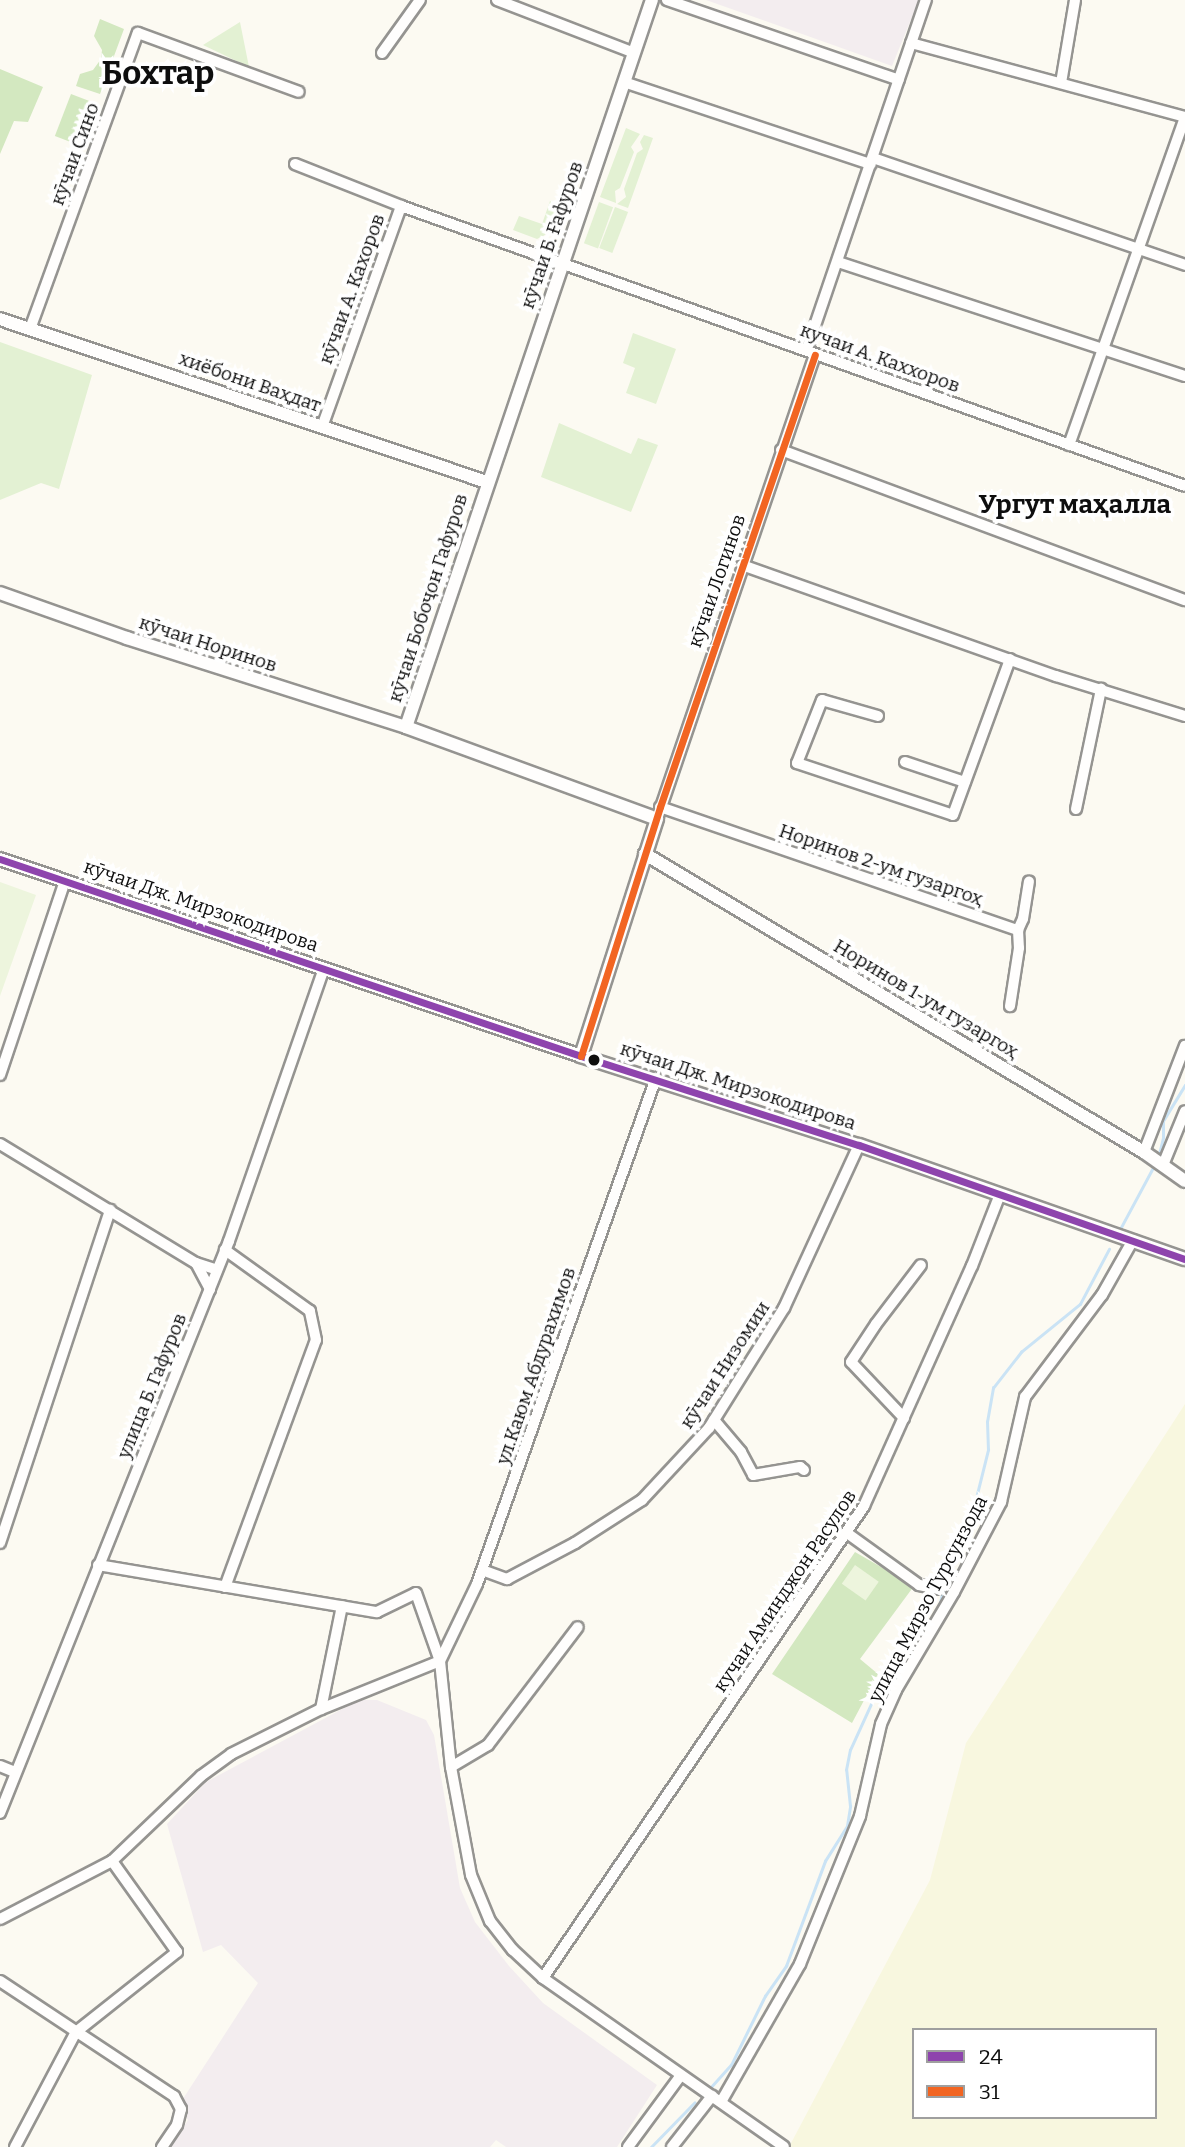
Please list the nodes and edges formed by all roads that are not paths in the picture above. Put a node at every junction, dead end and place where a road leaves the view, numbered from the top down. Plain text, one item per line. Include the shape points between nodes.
1 (420, 0) edge
2 (498, 0) edge
3 (652, 0) edge
4 (667, 0) edge
5 (926, 0) edge
6 (1075, 0) edge
7 (911, 43) junction
8 (382, 53) dead end
9 (634, 53) junction
10 (899, 80) junction
11 (624, 82) junction
12 (1062, 83) junction
13 (299, 92) dead end
14 (1185, 117) edge
15 (872, 161) junction
16 (295, 164) dead end
17 (401, 206) junction
18 (1139, 248) junction
19 (838, 262) junction
20 (562, 264) junction
21 (1185, 265) edge
22 (0, 319) edge
23 (30, 329) junction
24 (1103, 349) junction
25 (811, 352) junction
26 (1185, 376) edge
27 (322, 427) junction
28 (1069, 445) junction
29 (781, 450) junction
30 (487, 482) junction
31 (1185, 486) edge
32 (742, 565) junction
33 (0, 593) edge
34 (1185, 600) edge
35 (1010, 659) junction
36 (1101, 690) junction
37 (878, 716) dead end
38 (1185, 716) edge
39 (406, 727) junction
40 (905, 762) dead end
41 (965, 782) junction
42 (1076, 809) dead end
43 (659, 813) junction
44 (645, 854) junction
45 (0, 859) edge
46 (65, 881) junction
47 (1028, 881) dead end
48 (1018, 930) junction
49 (324, 968) junction
50 (1010, 1006) dead end
51 (1185, 1046) edge
52 (581, 1056) junction
53 (0, 1075) edge
54 (656, 1078) junction
55 (1185, 1111) edge
56 (0, 1144) edge
57 (859, 1146) junction
58 (1154, 1160) junction
59 (1185, 1181) edge
60 (1000, 1194) junction
61 (110, 1210) junction
62 (1133, 1240) junction
63 (225, 1250) junction
64 (1185, 1259) edge
65 (196, 1263) junction
66 (921, 1265) dead end
67 (217, 1270) junction
68 (210, 1289) junction
69 (904, 1418) junction
70 (714, 1420) junction
71 (804, 1470) dead end
72 (847, 1532) junction
73 (0, 1543) edge
74 (98, 1565) junction
75 (482, 1570) junction
76 (225, 1587) junction
77 (938, 1589) dead end
78 (342, 1606) junction
79 (578, 1628) dead end
80 (440, 1661) junction
81 (321, 1709) junction
82 (0, 1766) edge
83 (451, 1767) junction
84 (15, 1772) junction
85 (0, 1813) edge
86 (112, 1861) junction
87 (0, 1919) edge
88 (543, 1978) junction
89 (0, 1980) edge
90 (76, 2032) junction
91 (681, 2075) junction
92 (712, 2096) junction
93 (721, 2102) junction
94 (15, 2147) edge
95 (162, 2147) edge
96 (628, 2147) edge
97 (672, 2147) edge
98 (784, 2147) edge

1 - 8 street
2 - 9 street
3 - 9 street, кӯчаи Б. Ғафуров
4 - 10 street
5 - 7 street, кӯчаи Логинов
6 - 12 street
7 - 10 street, кӯчаи Логинов
7 - 12 street
9 - 11 street, кӯчаи Б. Ғафуров
10 - 15 street, кӯчаи Логинов
11 - 15 street
11 - 20 street, кӯчаи Б. Ғафуров
12 - 14 street
13 - 23 street, кӯчаи Сино via 138,33
14 - 18 street
15 - 18 street
15 - 19 street, кӯчаи Логинов
16 - 17 street
17 - 20 street, кӯчаи А. Кахоров
17 - 27 street, кӯчаи А. Кахоров
18 - 21 street
18 - 24 street
19 - 24 street
19 - 25 street, кӯчаи Логинов
20 - 25 street, кучаи А. Каххоров
20 - 30 street, кӯчаи Б. Ғафуров
22 - 23 street, хиёбони Ваҳдат
23 - 27 street, хиёбони Ваҳдат
24 - 26 street
24 - 28 street
25 - 28 street, кучаи А. Каххоров
25 - 29 street, кӯчаи Логинов
27 - 30 street, хиёбони Ваҳдат
28 - 31 street, кучаи А. Каххоров
29 - 32 street, кӯчаи Логинов
29 - 34 street
30 - 39 street, кӯчаи Бобоҷон Гафуров
32 - 35 street
32 - 43 street, кӯчаи Логинов
33 - 39 street, кӯчаи Норинов
35 - 36 street
35 - 41 street
36 - 38 street
36 - 42 street
37 - 41 street via 822,700 797,762 953,815
39 - 43 street, кӯчаи Норинов
40 - 41 street
43 - 44 street
43 - 48 street, Норинов 2-ум гузаргоҳ
44 - 52 street
44 - 58 street, Норинов 1-ум гузаргоҳ
45 - 46 street, кӯчаи Дж. Мирзокодирова
46 - 49 street, кӯчаи Дж. Мирзокодирова
46 - 53 street
47 - 48 street
48 - 50 street via 1020,948
49 - 52 street, кӯчаи Дж. Мирзокодирова
49 - 63 street, улица Б. Гафуров
51 - 58 street
52 - 54 street, кӯчаи Дж. Мирзокодирова
54 - 57 street, кӯчаи Дж. Мирзокодирова
54 - 75 street, ул.Каюм Абдурахимов
55 - 58 street
56 - 61 street
57 - 60 street, кӯчаи Дж. Мирзокодирова
57 - 70 street, кӯчаи Низомии via 784,1308
58 - 59 street, Норинов 1-ум гузаргоҳ
60 - 62 street, кӯчаи Дж. Мирзокодирова
60 - 69 street, кучаи Аминджон Расулов
61 - 65 street
61 - 73 street
62 - 64 street, кӯчаи Дж. Мирзокодирова
62 - 93 street, улица Мирзо Турсунзода via 1102,1294 1025,1397 1001,1502 896,1690 881,1724 860,1816 800,1964
63 - 67 street, улица Б. Гафуров
63 - 76 street via 310,1311 316,1340
65 - 67 street
65 - 68 street
66 - 69 street via 851,1362
67 - 68 street, улица Б. Гафуров
68 - 74 street, улица Б. Гафуров
69 - 72 street, кучаи Аминджон Расулов via 872,1492
70 - 71 street via 754,1475
70 - 75 street, кӯчаи Низомии via 642,1500 507,1579
72 - 77 street via 919,1585
72 - 88 street, кучаи Аминджон Расулов
74 - 76 street
74 - 84 street, улица Б. Гафуров
75 - 80 street, ул.Каюм Абдурахимов
76 - 78 street
78 - 80 street via 377,1612 416,1593
78 - 81 street
79 - 83 street via 488,1745
80 - 81 street
80 - 83 street
81 - 86 street via 221,1761
82 - 84 street
83 - 88 street via 471,1875 490,1921 513,1951
84 - 85 street, улица Б. Гафуров
86 - 87 street
86 - 90 street via 177,1952
88 - 91 street
89 - 90 street
90 - 94 street
90 - 95 street via 174,2096 181,2109 177,2125
91 - 92 street
91 - 96 street
92 - 93 street
92 - 97 street
93 - 98 street

